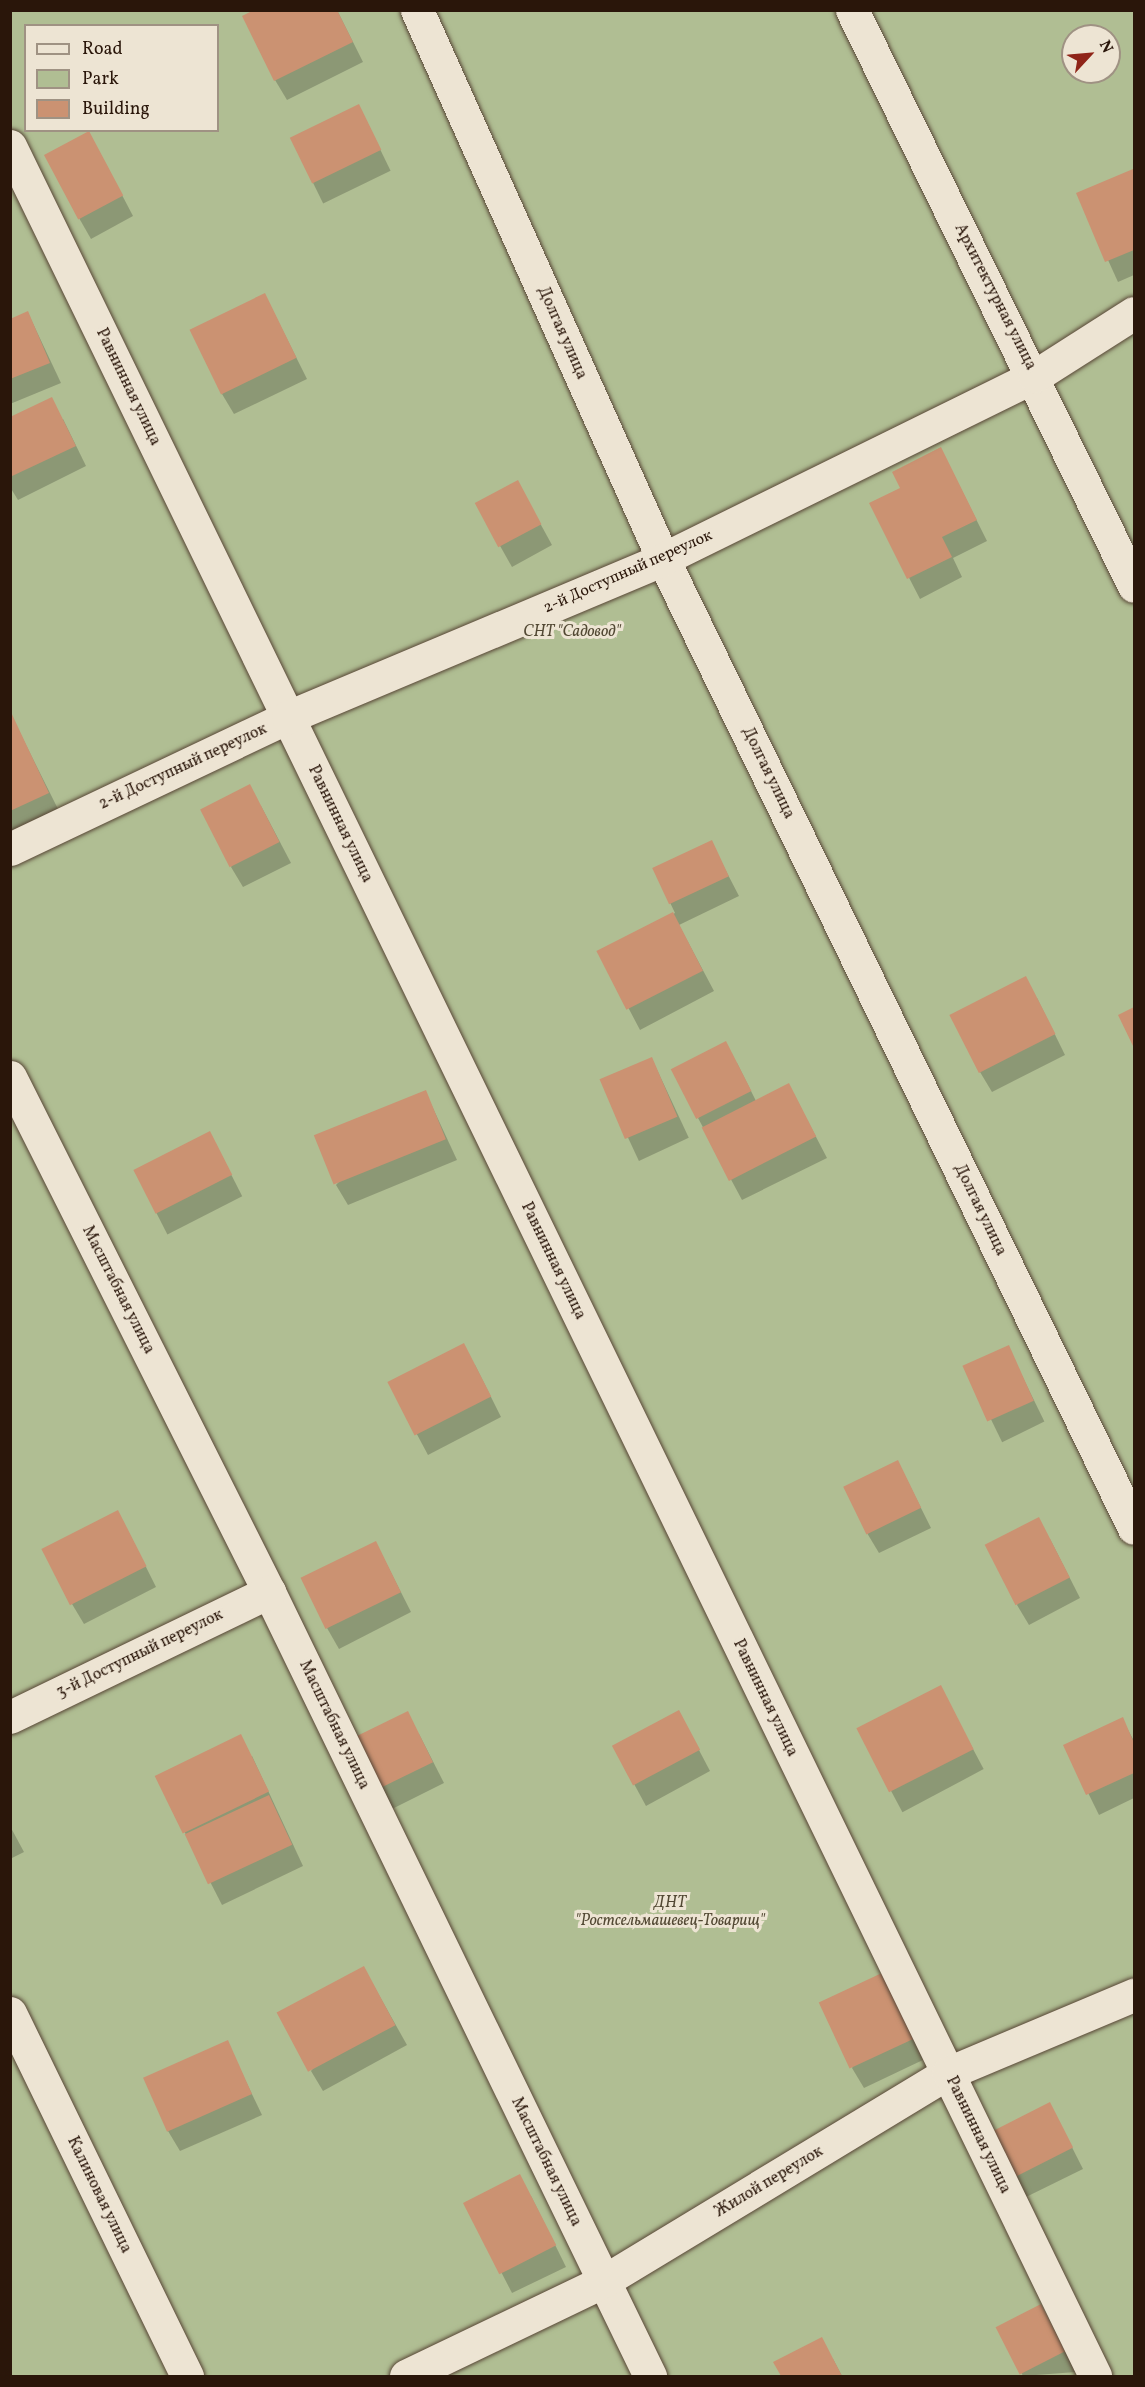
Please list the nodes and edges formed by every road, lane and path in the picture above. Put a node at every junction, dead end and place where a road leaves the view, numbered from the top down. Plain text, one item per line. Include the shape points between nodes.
1 (417, 10) edge
2 (852, 10) edge
3 (10, 146) edge
4 (1134, 313) edge
5 (1035, 376) junction
6 (663, 559) junction
7 (1134, 586) edge
8 (288, 717) junction
9 (10, 849) edge
10 (10, 1077) edge
11 (1134, 1528) edge
12 (269, 1592) junction
13 (10, 1717) edge
14 (1134, 1995) edge
15 (10, 2013) edge
16 (948, 2073) junction
17 (604, 2281) junction
18 (188, 2376) edge
19 (406, 2376) edge
20 (650, 2376) edge
21 (1095, 2376) edge

1 - 6 lane, Долгая улица
2 - 5 lane, Архитектурная улица
3 - 8 lane, Равнинная улица
4 - 5 lane, 2-й Доступный переулок
5 - 6 lane, 2-й Доступный переулок
5 - 7 lane, Архитектурная улица
6 - 8 lane, 2-й Доступный переулок
6 - 11 lane, Долгая улица
8 - 9 lane, 2-й Доступный переулок
8 - 16 lane, Равнинная улица
10 - 12 lane, Масштабная улица
12 - 13 lane, 3-й Доступный переулок
12 - 17 lane, Масштабная улица
14 - 16 lane, Жилой переулок
15 - 18 lane, Калиновая улица
16 - 17 lane, Жилой переулок
16 - 21 lane, Равнинная улица
17 - 19 lane, Жилой переулок
17 - 20 lane, Масштабная улица

